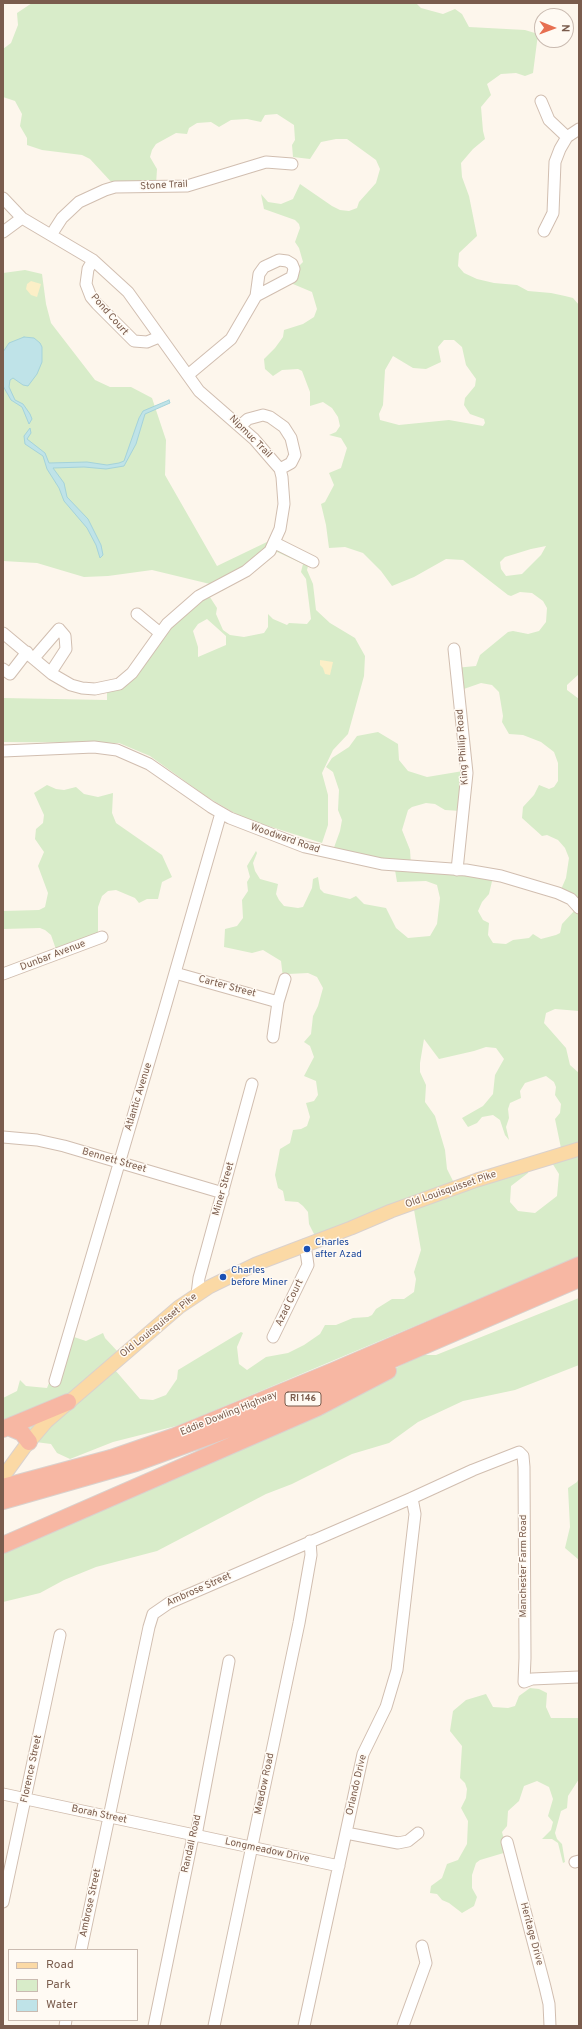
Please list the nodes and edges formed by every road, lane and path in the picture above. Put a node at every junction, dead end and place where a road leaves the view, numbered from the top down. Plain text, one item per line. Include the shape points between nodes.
1 (541, 101) dead end
2 (579, 129) edge
3 (567, 137) junction
4 (292, 164) dead end
5 (3, 198) edge
6 (22, 218) junction
7 (544, 231) dead end
8 (3, 232) edge
9 (51, 234) junction
10 (93, 260) junction
11 (256, 296) dead end
12 (159, 337) junction
13 (188, 375) junction
14 (240, 426) junction
15 (280, 469) junction
16 (275, 543) junction
17 (313, 562) dead end
18 (137, 614) dead end
19 (3, 633) edge
20 (160, 633) junction
21 (454, 649) dead end
22 (31, 655) junction
23 (3, 669) edge
24 (51, 672) junction
25 (3, 751) edge
26 (220, 813) junction
27 (457, 870) junction
28 (579, 908) edge
29 (102, 937) dead end
30 (175, 973) junction
31 (3, 974) edge
32 (285, 979) dead end
33 (278, 1002) junction
34 (273, 1036) dead end
35 (252, 1084) dead end
36 (3, 1137) edge
37 (579, 1149) edge
38 (120, 1162) junction
39 (223, 1193) junction
40 (305, 1245) junction
41 (579, 1265) edge
42 (579, 1279) edge
43 (197, 1294) junction
44 (492, 1316) junction
45 (273, 1337) dead end
46 (55, 1381) dead end
47 (68, 1402) junction
48 (5, 1428) edge
49 (29, 1442) junction
50 (519, 1452) joint
51 (3, 1477) edge
52 (3, 1487) edge
53 (412, 1498) junction
54 (3, 1501) edge
55 (310, 1541) junction
56 (3, 1545) edge
57 (60, 1635) dead end
58 (229, 1661) dead end
59 (579, 1677) edge
60 (3, 1794) edge
61 (26, 1800) junction
62 (109, 1817) junction
63 (346, 1833) junction
64 (418, 1833) dead end
65 (194, 1836) junction
66 (507, 1842) dead end
67 (251, 1847) junction
68 (339, 1866) junction
69 (3, 1902) edge
70 (422, 1946) dead end
71 (81, 1949) edge
72 (154, 2026) edge
73 (214, 2026) edge
74 (304, 2026) edge
75 (403, 2026) edge
76 (550, 2026) edge

1 - 3 street via 549,120
2 - 3 street
3 - 7 street via 556,162 553,213
4 - 9 street, Stone Trail via 266,162 187,186 114,187 79,202 62,218
5 - 6 street, Nipmuc Trail
6 - 8 street
6 - 9 street, Nipmuc Trail
9 - 10 street, Nipmuc Trail
10 - 12 street, Nipmuc Trail via 128,292
10 - 12 street, Pond Court via 86,284 96,304 134,341 147,342
11 - 13 street via 231,339
12 - 13 street, Nipmuc Trail
13 - 14 street, Nipmuc Trail via 212,404
14 - 15 street, Nipmuc Trail
14 - 15 street via 248,419 263,415 284,427 291,438 295,455 291,463
15 - 16 street via 284,504
16 - 17 street
16 - 20 street via 256,564 199,596
18 - 20 street
19 - 22 street
20 - 24 street via 132,673 120,684 95,689 82,688 64,682
21 - 27 street, King Phillip Road via 467,778
22 - 23 street via 10,674
22 - 24 street
22 - 24 street via 59,629 65,636 66,649
25 - 26 street, Woodward Road via 94,747 117,750 149,764
26 - 27 street, Woodward Road via 259,830 327,853 382,864
26 - 30 street, Atlantic Avenue
27 - 28 street, Woodward Road via 501,876 529,884 571,899
29 - 31 street, Dunbar Avenue
30 - 33 street, Carter Street
30 - 38 street, Atlantic Avenue
32 - 33 street
33 - 34 street
35 - 39 street, Miner Street
36 - 38 street, Bennett Street via 37,1140
37 - 40 main road, Old Louisquisset Pike via 455,1187
38 - 39 street, Bennett Street
38 - 46 street, Atlantic Avenue
39 - 43 street, Miner Street via 199,1278
40 - 43 main road, Old Louisquisset Pike via 256,1264
40 - 45 street, Azad Court via 308,1265
41 - 52 highway, Eddie Dowling Highway / RI 146 via 239,1411 137,1449
42 - 44 highway, Eddie Dowling Highway / RI 146
43 - 47 main road, Old Louisquisset Pike
44 - 54 highway, Eddie Dowling Highway / RI 146 via 243,1424 136,1463
44 - 56 highway via 317,1408
47 - 48 highway
47 - 49 main road, Old Louisquisset Pike
48 - 49 highway via 22,1433
49 - 51 main road, Old Louisquisset Pike
50 - 53 street, Ambrose Street via 472,1470
50 - 59 street, Manchester Farm Road via 523,1456 524,1468 524,1682 532,1679
53 - 55 street, Ambrose Street
53 - 63 street, Orlando Drive via 415,1514 397,1670 386,1707 363,1754
55 - 62 street, Ambrose Street via 169,1603 153,1614
55 - 67 street, Meadow Road via 312,1555
57 - 61 street, Florence Street
58 - 65 street, Randall Road
60 - 61 street, Borah Street
61 - 62 street, Borah Street
61 - 69 street, Florence Street
62 - 65 street, Borah Street
62 - 71 street, Ambrose Street
63 - 64 street via 398,1843 408,1841
63 - 68 street, Orlando Drive
65 - 67 street, Longmeadow Drive
65 - 72 street, Randall Road
66 - 76 street, Heritage Drive via 549,2004
67 - 68 street, Longmeadow Drive
67 - 73 street, Meadow Road
68 - 74 street, Orlando Drive
70 - 75 street via 426,1963

